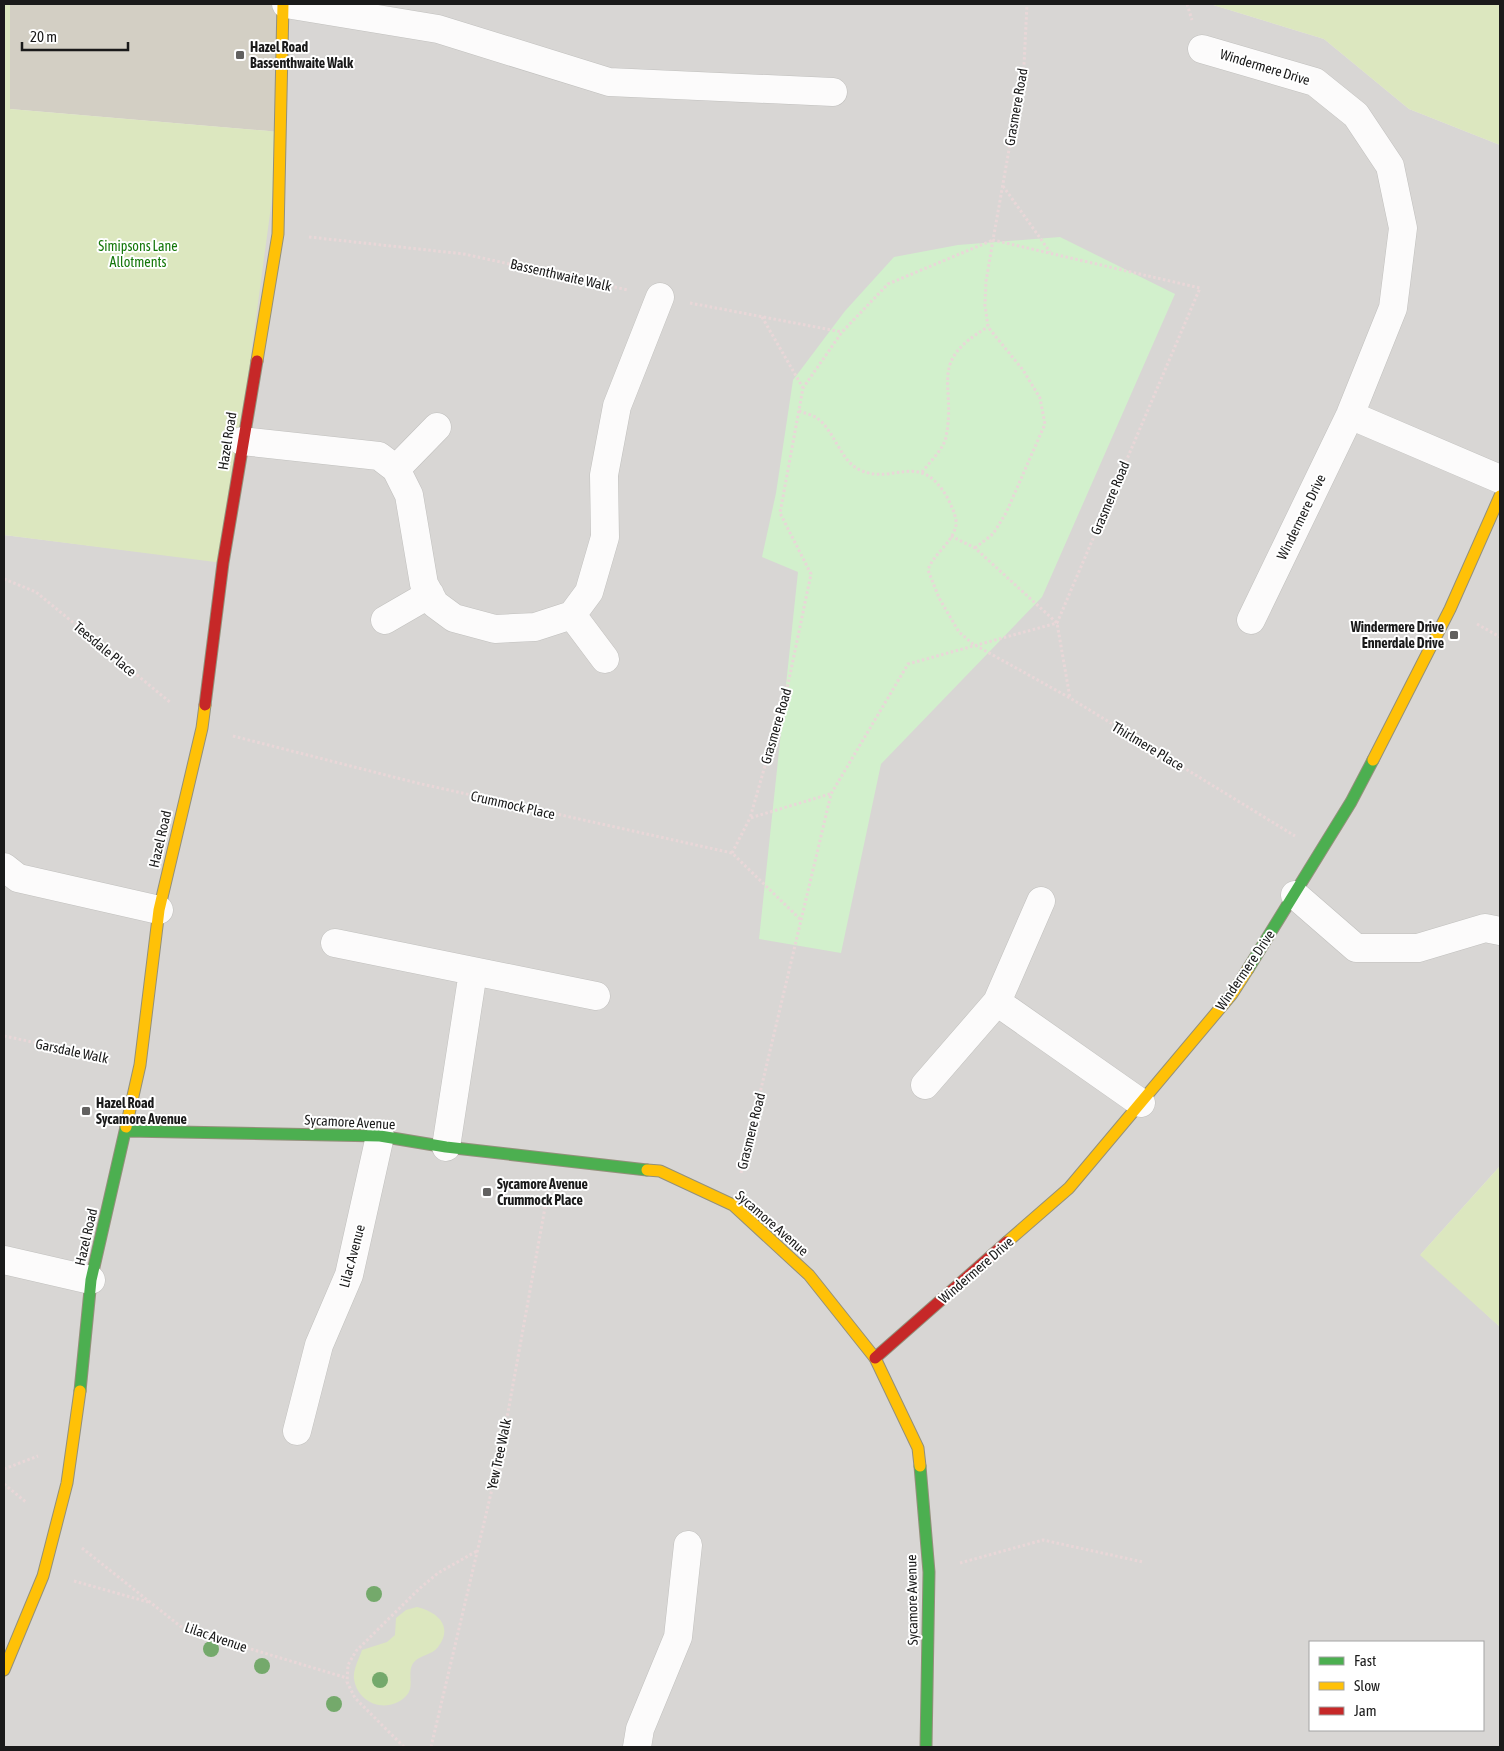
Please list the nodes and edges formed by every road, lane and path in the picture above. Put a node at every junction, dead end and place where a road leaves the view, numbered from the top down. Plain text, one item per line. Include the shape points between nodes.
1 (285, 4) edge
2 (1027, 4) edge
3 (1202, 49) dead end
4 (833, 92) dead end
5 (1002, 185) junction
6 (278, 234) junction
7 (993, 240) junction
8 (1050, 253) junction
9 (660, 297) junction
10 (762, 317) junction
11 (988, 327) junction
12 (842, 332) junction
13 (803, 388) junction
14 (799, 411) junction
15 (1350, 415) junction
16 (437, 427) dead end
17 (242, 441) junction
18 (396, 469) junction
19 (922, 472) junction
20 (1500, 479) edge
21 (1500, 496) edge
22 (950, 536) junction
23 (975, 548) junction
24 (4, 579) edge
25 (430, 594) junction
26 (572, 615) junction
27 (385, 620) dead end
28 (1251, 620) dead end
29 (1056, 623) junction
30 (973, 644) junction
31 (604, 659) dead end
32 (1070, 698) junction
33 (202, 728) junction
34 (830, 794) junction
35 (750, 818) junction
36 (1321, 852) junction
37 (732, 853) junction
38 (4, 868) edge
39 (1295, 895) junction
40 (1041, 901) dead end
41 (158, 910) junction
42 (801, 920) junction
43 (1500, 931) edge
44 (335, 943) dead end
45 (473, 972) junction
46 (596, 996) dead end
47 (997, 1002) junction
48 (4, 1036) edge
49 (140, 1065) junction
50 (925, 1085) dead end
51 (1142, 1103) junction
52 (127, 1131) junction
53 (380, 1136) junction
54 (446, 1147) junction
55 (554, 1158) junction
56 (733, 1205) junction
57 (4, 1260) edge
58 (91, 1280) junction
59 (875, 1358) junction
60 (297, 1431) dead end
61 (55, 1527) junction
62 (688, 1545) dead end
63 (478, 1551) junction
64 (1144, 1562) dead end
65 (44, 1572) junction
66 (928, 1572) junction
67 (151, 1603) junction
68 (4, 1670) edge
69 (347, 1678) junction
70 (404, 1747) edge
71 (431, 1747) edge
72 (637, 1747) edge
73 (926, 1747) edge

1 - 4 street via 438,29 609,82
1 - 6 street, Hazel Road
2 - 5 path, Grasmere Road via 1024,65
3 - 15 street, Windermere Drive via 1315,82 1356,115 1390,166 1403,228 1393,308
5 - 7 path, Grasmere Road
5 - 8 path
6 - 9 path, Bassenthwaite Walk via 464,254
6 - 17 street, Hazel Road
7 - 8 path, Grasmere Road
7 - 11 path via 984,305
7 - 12 path, Grasmere Road via 888,284
8 - 29 path, Grasmere Road via 1200,288
9 - 10 path, Bassenthwaite Walk
9 - 26 street via 617,406 604,475 605,537 589,592
10 - 12 path, Bassenthwaite Walk
10 - 13 path
11 - 19 path via 958,348 949,366 946,439
11 - 23 path via 1023,370 1040,398 1045,424 1006,513 993,534
12 - 13 path, Grasmere Road
13 - 14 path, Grasmere Road
14 - 19 path via 816,417 833,434 843,454 858,470 873,475 897,471
14 - 35 path, Grasmere Road via 780,513 811,574 787,689
15 - 20 street
15 - 28 street, Windermere Drive
16 - 18 street
17 - 18 street via 379,456
17 - 33 street, Hazel Road
18 - 25 street via 409,495 424,584
19 - 22 path via 940,486 952,507 956,526
21 - 36 street, Windermere Drive via 1450,609 1351,802
22 - 23 path
22 - 30 path, Thirlmere Place via 944,548 931,560 928,570 959,632
23 - 29 path
24 - 33 path, Teesdale Place via 36,592
25 - 26 street via 436,604 454,618 495,629 535,627
25 - 27 street
26 - 31 street
29 - 30 path, Grasmere Road
29 - 32 path
30 - 32 path, Thirlmere Place
30 - 34 path, Grasmere Road via 908,664
32 - 36 path, Thirlmere Place
33 - 37 path, Crummock Place via 417,783
33 - 41 street, Hazel Road
34 - 35 path
34 - 42 path, Grasmere Road
35 - 37 path, Grasmere Road
36 - 39 street, Windermere Drive
37 - 42 path
38 - 41 street via 18,878
39 - 43 street via 1356,948 1418,948 1485,928
39 - 51 street, Windermere Drive via 1232,994
40 - 47 street
41 - 49 street, Hazel Road
42 - 56 path, Grasmere Road
44 - 45 street
45 - 46 street
45 - 54 street
47 - 50 street
47 - 51 street
48 - 49 path, Garsdale Walk
49 - 52 street, Hazel Road
51 - 59 street, Windermere Drive via 1069,1188
52 - 53 street, Sycamore Avenue
52 - 58 street, Hazel Road
53 - 54 street, Sycamore Avenue
53 - 60 street, Lilac Avenue via 349,1275 319,1345
54 - 55 street, Sycamore Avenue
55 - 56 street, Sycamore Avenue via 660,1171
55 - 63 path, Yew Tree Walk via 501,1451
56 - 59 street, Sycamore Avenue via 809,1274
57 - 58 street
58 - 61 street, Hazel Road via 69,1473
59 - 66 street, Sycamore Avenue via 918,1448
61 - 65 street, Hazel Road
61 - 67 path, Lilac Avenue
62 - 72 street via 678,1637 640,1729
63 - 69 path via 438,1573 362,1645 348,1664
63 - 71 path, Yew Tree Walk
64 - 66 path via 1043,1540
65 - 67 path
65 - 68 street, Hazel Road
66 - 73 street, Sycamore Avenue
67 - 69 path, Lilac Avenue via 191,1631
69 - 70 path via 350,1691 359,1704

